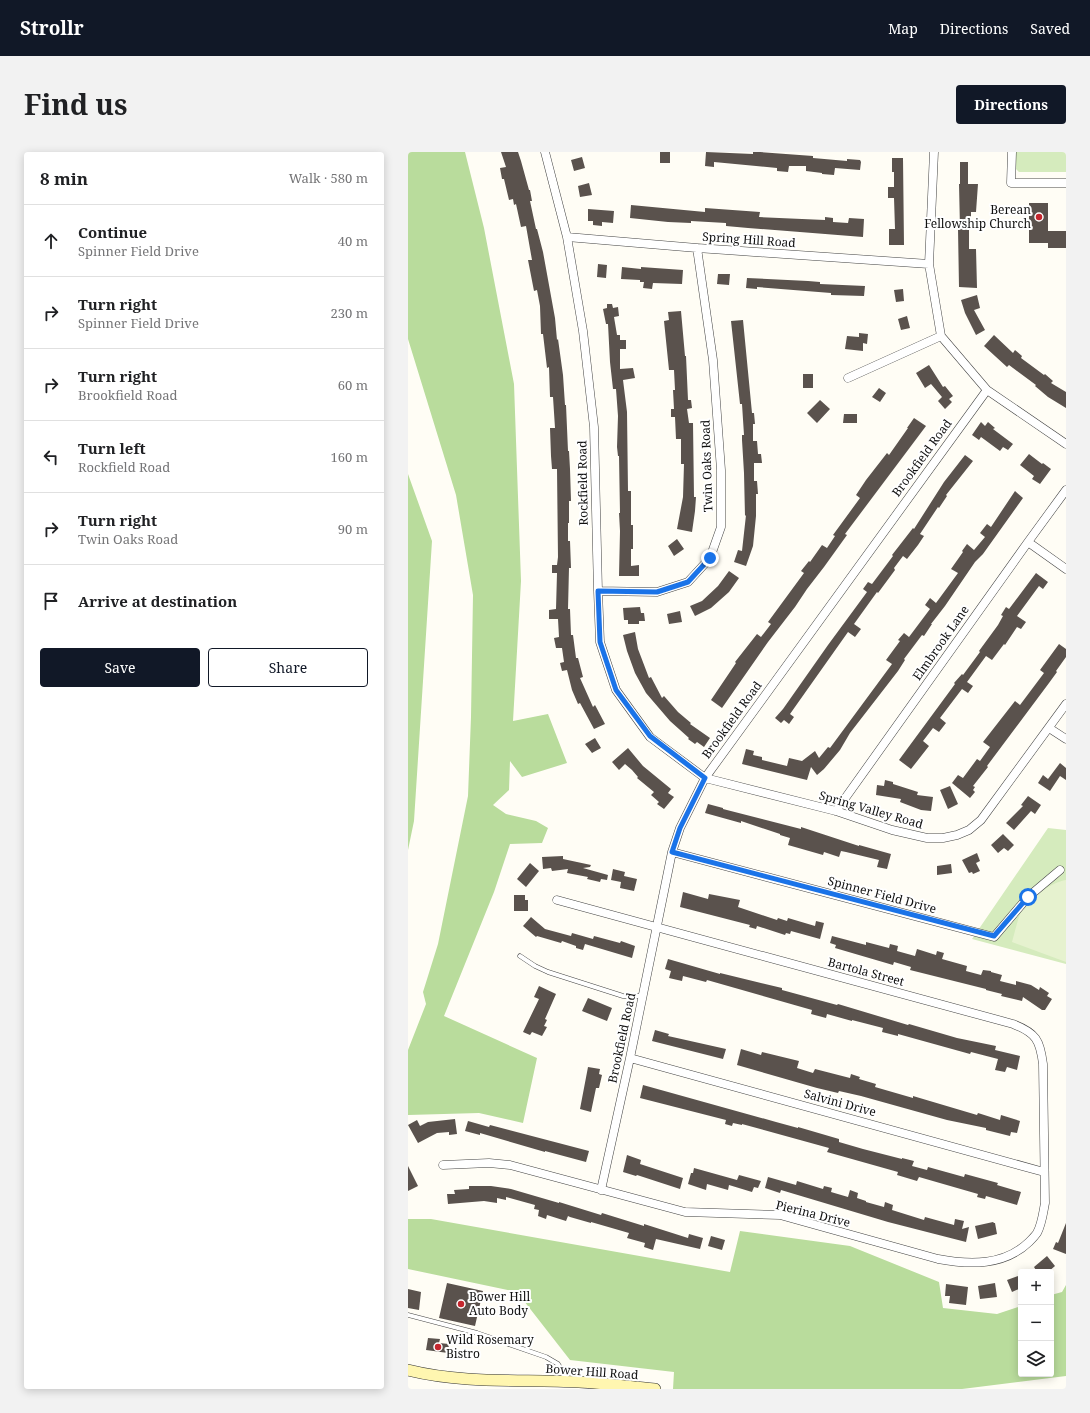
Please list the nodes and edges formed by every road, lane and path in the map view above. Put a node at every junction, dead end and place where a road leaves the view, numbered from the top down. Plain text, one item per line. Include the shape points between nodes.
1 (545, 152) edge
2 (934, 152) edge
3 (1012, 152) edge
4 (1066, 183) edge
5 (567, 237) junction
6 (697, 248) junction
7 (929, 264) junction
8 (941, 336) junction
9 (848, 378) dead end
10 (986, 390) junction
11 (1066, 444) edge
12 (1066, 490) edge
13 (1028, 542) junction
14 (1066, 568) edge
15 (598, 591) junction
16 (1066, 704) edge
17 (1049, 728) junction
18 (1066, 739) edge
19 (705, 778) junction
20 (836, 811) junction
21 (672, 852) junction
22 (1060, 870) dead end
23 (557, 900) dead end
24 (657, 927) junction
25 (520, 956) dead end
26 (643, 995) junction
27 (630, 1058) junction
28 (443, 1165) dead end
29 (1044, 1172) junction
30 (601, 1190) junction
31 (408, 1315) edge
32 (408, 1370) edge
33 (569, 1382) junction
34 (655, 1389) edge

1 - 5 street, Rockfield Road
2 - 7 street
3 - 4 street via 1011,183
5 - 6 street, Spring Hill Road
5 - 15 street, Rockfield Road via 583,331 594,427
6 - 7 street, Spring Hill Road
6 - 15 street, Twin Oaks Road via 713,360 721,470 721,527 710,558 688,582 657,592
7 - 8 street
8 - 9 street
8 - 10 street
10 - 11 street
10 - 19 street, Brookfield Road
12 - 13 street, Elmbrook Lane
13 - 14 street
13 - 20 street, Elmbrook Lane
15 - 19 street, Rockfield Road via 600,642 616,690 650,736
16 - 17 street, Spring Valley Road
17 - 18 street
17 - 20 street, Spring Valley Road via 981,820 969,830 957,835 927,838 892,830
19 - 20 street, Spring Valley Road
19 - 21 street, Brookfield Road via 680,828
21 - 22 street, Spinner Field Drive via 994,936 1028,897
21 - 24 street, Brookfield Road
23 - 24 street, Bartola Street
24 - 26 street, Brookfield Road
24 - 29 street, Bartola Street via 1026,1029 1036,1037 1043,1064
25 - 26 lane via 548,972 623,996
26 - 27 street, Brookfield Road
27 - 29 street, Salvini Drive
27 - 30 street, Brookfield Road
28 - 30 street, Pierina Drive via 510,1165
29 - 30 street, Pierina Drive via 1045,1203 1037,1234 1022,1249 1004,1257 985,1262 961,1263 938,1259 780,1215 685,1212
31 - 33 lane via 477,1333 541,1355 558,1364
32 - 33 main road, Bower Hill Road via 454,1378
33 - 34 main road, Bower Hill Road

